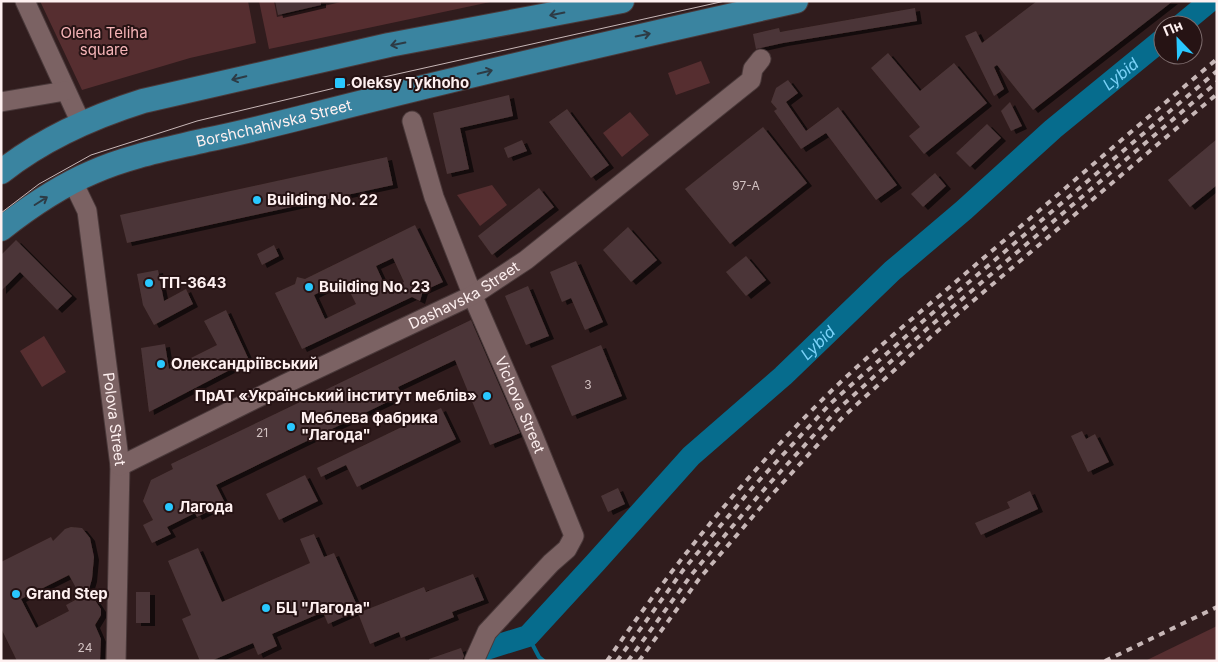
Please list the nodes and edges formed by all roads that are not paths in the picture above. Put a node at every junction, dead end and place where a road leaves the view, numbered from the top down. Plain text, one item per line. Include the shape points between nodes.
1 (25, 1) edge
2 (622, 1) edge
3 (796, 1) edge
4 (761, 59) dead end
5 (66, 91) junction
6 (1, 102) edge
7 (412, 121) dead end
8 (81, 123) junction
9 (1, 172) edge
10 (73, 182) junction
11 (1, 229) edge
12 (473, 295) junction
13 (120, 466) junction
14 (116, 661) edge
15 (474, 661) edge

1 - 5 street
2 -> 8 main road via 277,69 143,101
10 -> 3 main road, Borshchahivska Street via 123,160 154,152 607,42
4 - 12 street, Dashavska Street via 753,69 751,80 526,260
5 - 6 street
5 - 8 street
7 - 12 street, Vichova Street via 434,197
8 - 9 main road via 50,138
11 -> 10 main road, Borshchahivska Street
10 - 13 street, Polova Street via 87,211
12 - 13 street, Dashavska Street
12 - 15 street, Vichova Street via 574,536 567,549 487,632
13 - 14 street, Polova Street

